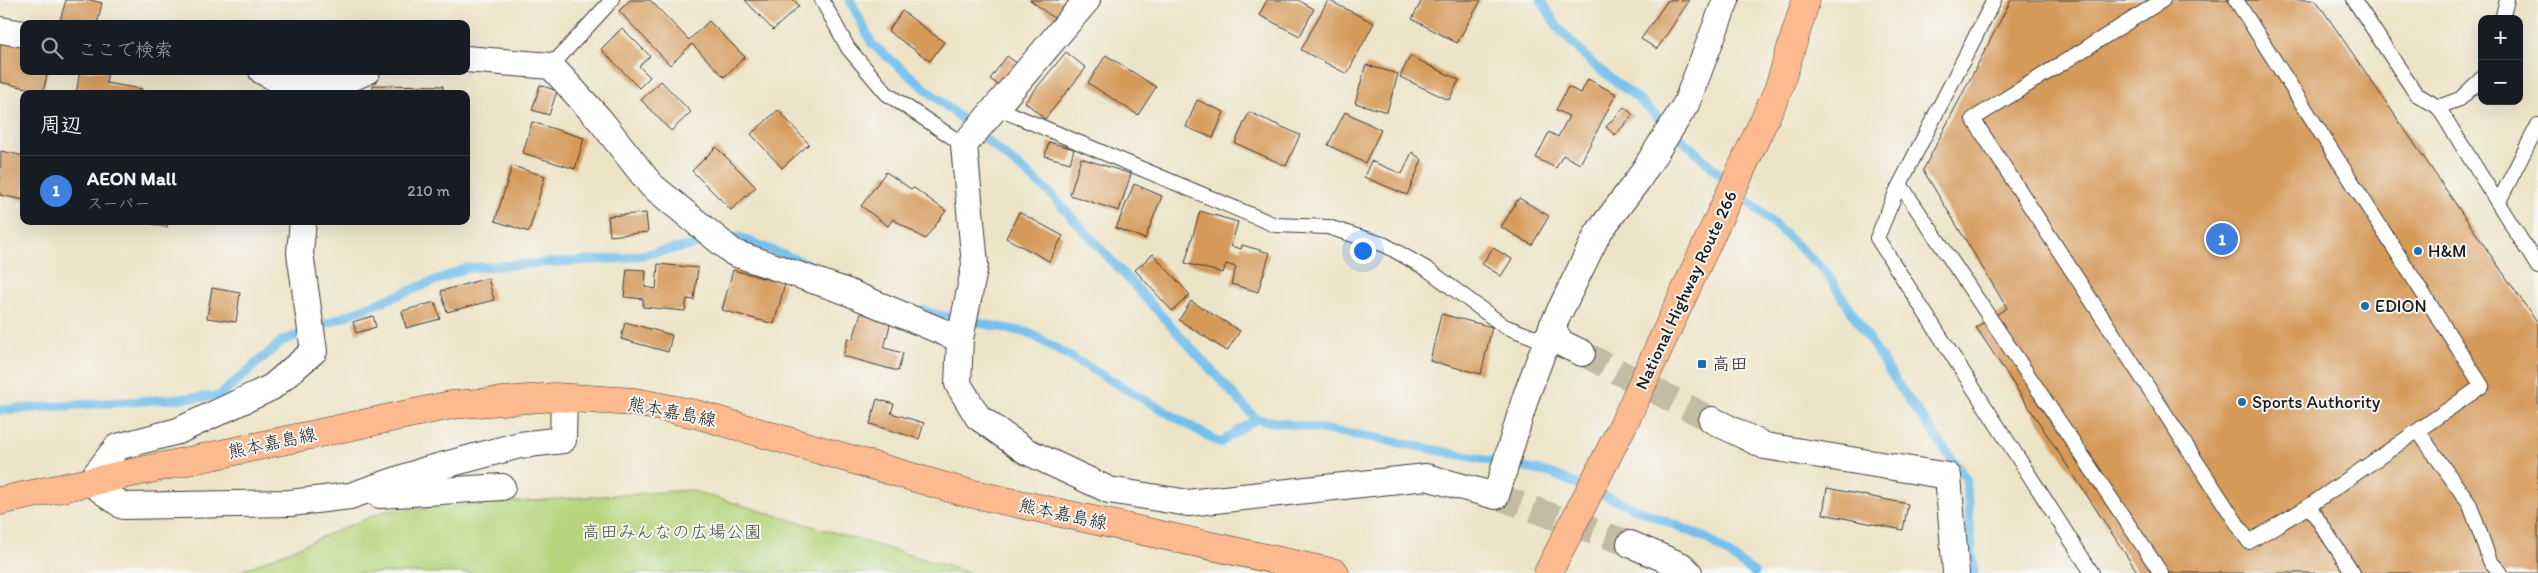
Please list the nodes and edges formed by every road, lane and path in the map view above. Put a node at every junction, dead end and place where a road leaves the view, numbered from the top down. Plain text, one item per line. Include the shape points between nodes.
1 (612, 0) edge
2 (822, 0) edge
3 (1087, 0) edge
4 (1726, 0) edge
5 (1806, 0) edge
6 (1994, 0) edge
7 (2163, 0) edge
8 (2236, 0) edge
9 (2354, 0) edge
10 (2507, 0) edge
11 (2503, 15) edge
12 (0, 30) edge
13 (20, 33) edge
14 (470, 59) edge
15 (551, 66) junction
16 (270, 75) edge
17 (358, 75) edge
18 (2478, 82) edge
19 (316, 90) edge
20 (2438, 107) junction
21 (997, 108) junction
22 (2538, 126) edge
23 (964, 145) junction
24 (1900, 184) junction
25 (2498, 202) junction
26 (303, 225) edge
27 (2538, 266) edge
28 (1550, 332) junction
29 (960, 339) junction
30 (1582, 353) tunnel mouth
31 (564, 398) junction
32 (1712, 420) tunnel mouth
33 (2418, 431) junction
34 (90, 482) junction
35 (502, 487) dead end
36 (350, 496) junction
37 (0, 501) edge
38 (2309, 506) junction
39 (1630, 544) tunnel mouth
40 (1335, 573) edge
41 (1548, 573) edge
42 (1689, 573) edge
43 (1956, 573) edge
44 (2092, 573) edge
45 (2161, 573) edge
46 (2353, 573) edge
47 (2500, 573) edge

1 - 15 lane
2 - 23 lane via 848,48 887,94
3 - 21 street
4 - 28 street via 1686,104 1638,180 1598,233
5 - 41 main road, National Highway Route 266 via 1778,90 1624,423
6 - 24 lane
7 - 38 lane via 1973,119 2249,542
8 - 33 lane via 2482,386
9 - 20 lane via 2416,94
10 - 11 lane
12 - 13 street
14 - 15 street
15 - 29 street via 601,121 651,184 734,253 845,292
16 - 19 street
17 - 19 street via 332,87
18 - 20 lane via 2460,99
20 - 25 lane
21 - 23 street
21 - 28 lane via 1275,225 1328,227 1386,245 1427,269 1504,326 1533,337
22 - 25 lane
23 - 29 street via 975,265
24 - 44 lane via 1877,238
24 - 45 lane
25 - 27 lane
26 - 34 street via 300,253 314,351 272,387 178,431 117,447
28 - 29 street via 1526,396 1496,496 1426,477 1188,503 1109,490 1026,451 978,417 958,384
28 - 30 street via 1561,343
31 - 34 main road, 熊本嘉島線 via 451,405
31 - 36 street via 563,440 511,448 426,470
31 - 40 main road, 熊本嘉島線 via 635,402 696,414 960,491
32 - 43 street via 1766,446 1948,476
33 - 38 lane
33 - 47 lane via 2470,506 2490,561
34 - 36 street via 123,506 290,503
34 - 37 main road, 熊本嘉島線
35 - 36 street
38 - 46 lane
39 - 42 street via 1682,566

